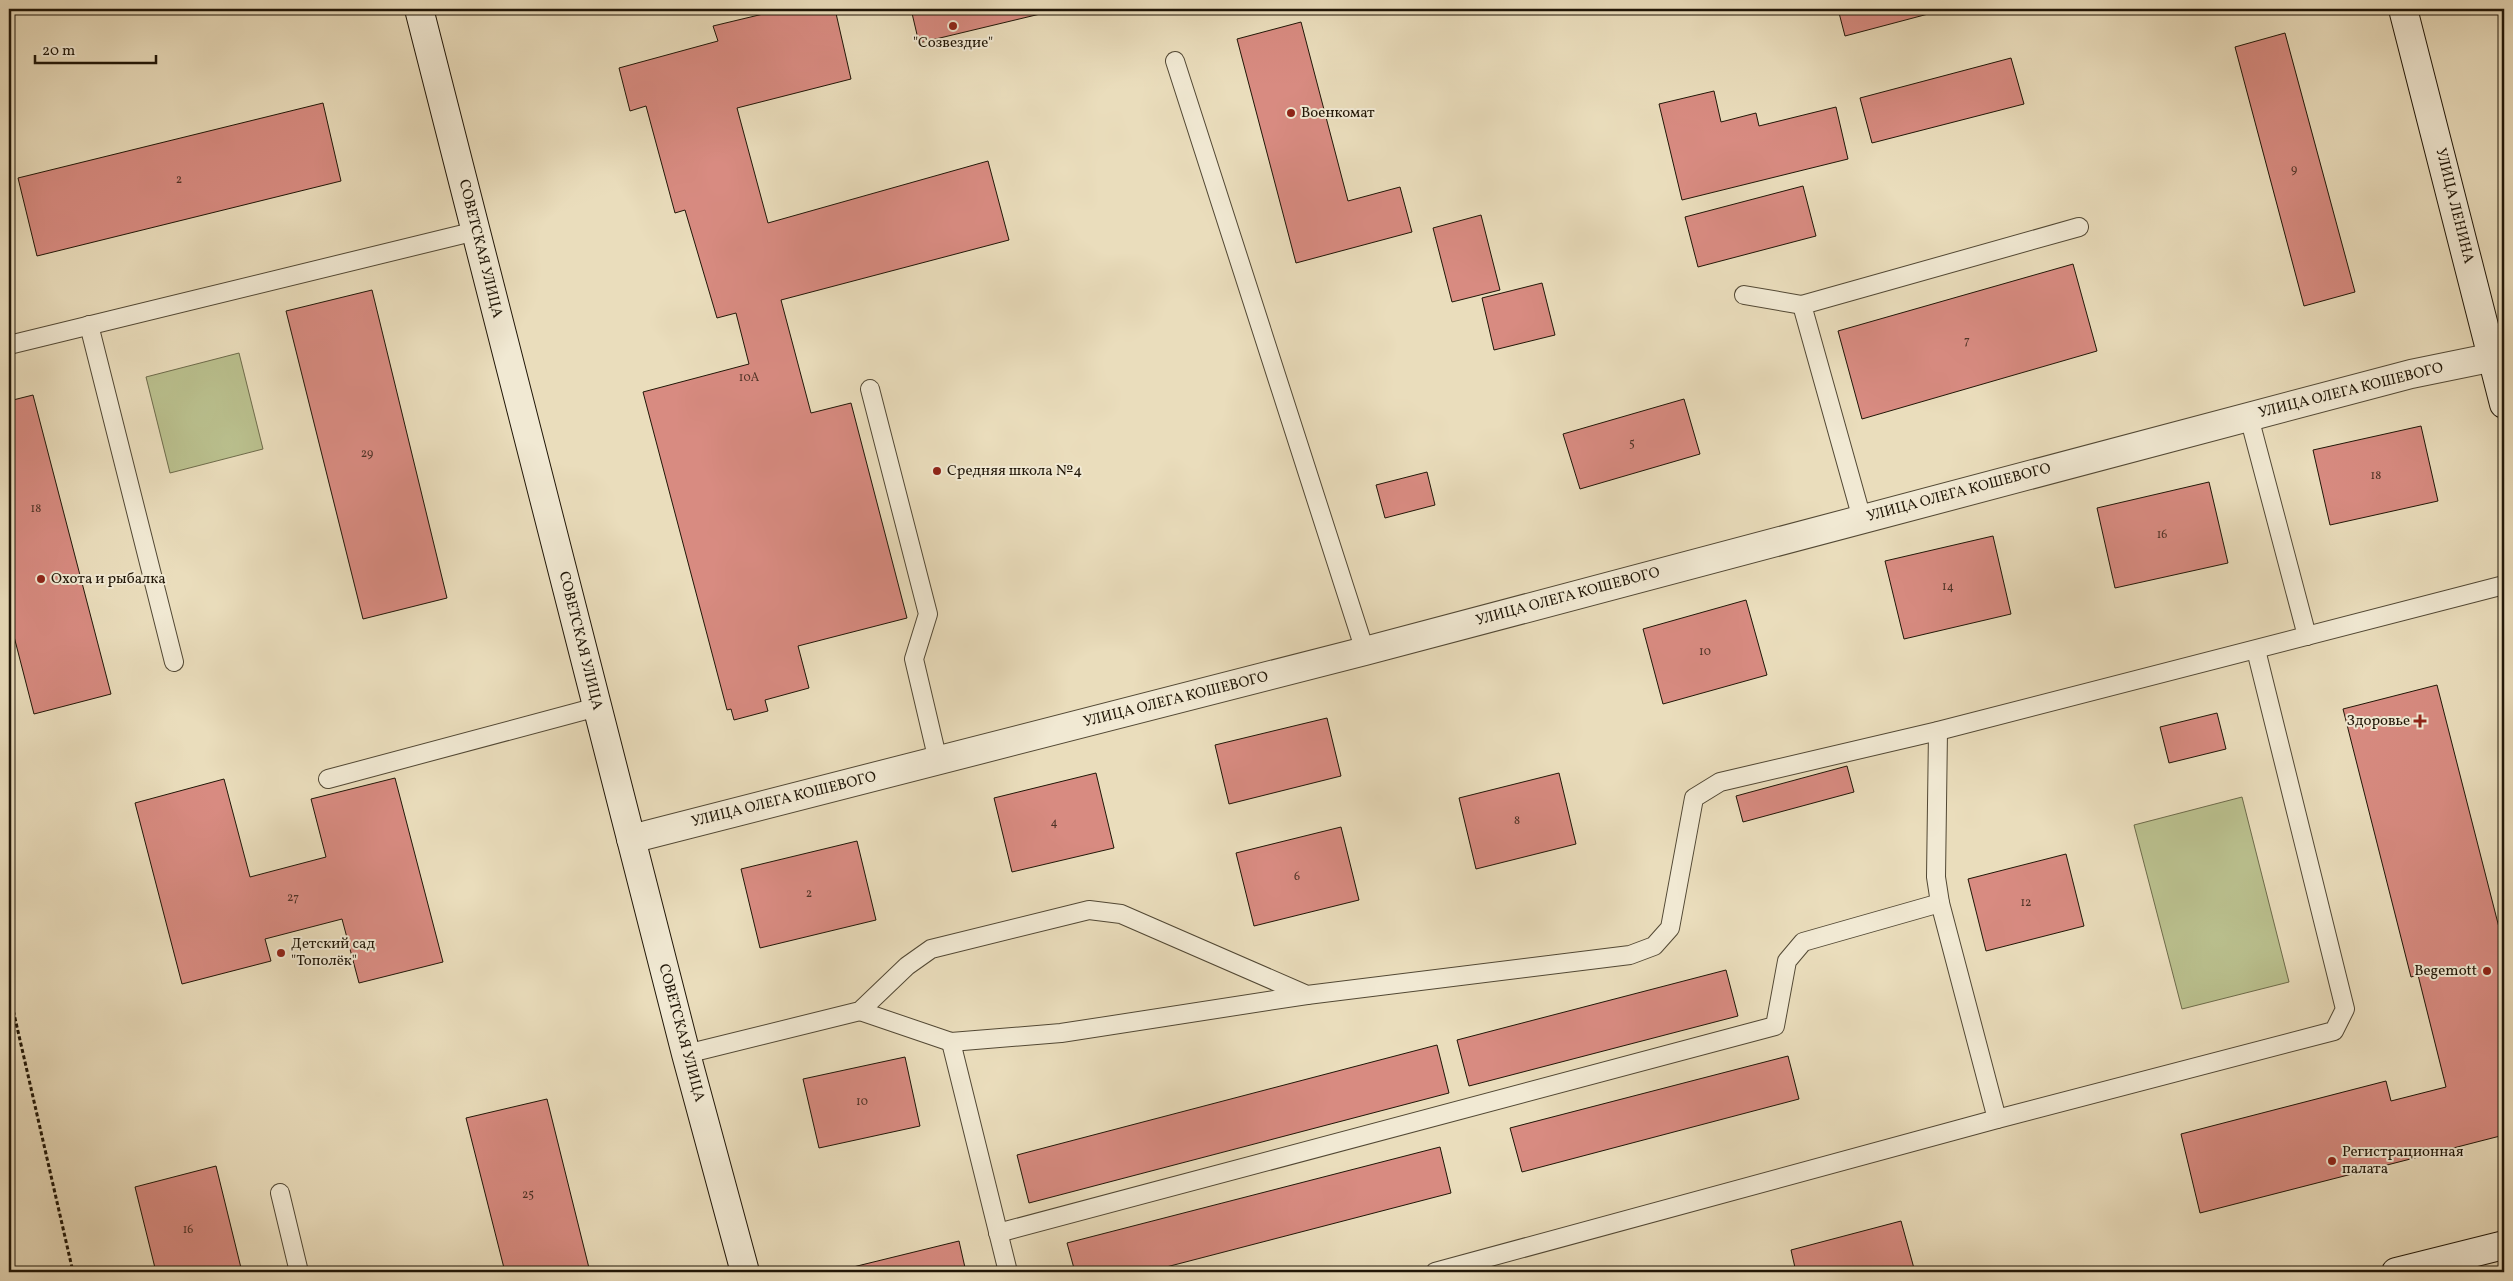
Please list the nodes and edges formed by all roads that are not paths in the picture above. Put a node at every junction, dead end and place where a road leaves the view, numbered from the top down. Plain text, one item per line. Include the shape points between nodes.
1 (419, 9) edge
2 (2403, 9) edge
3 (1175, 61) dead end
4 (2079, 227) dead end
5 (476, 231) junction
6 (1744, 295) dead end
7 (1802, 305) junction
8 (89, 325) junction
9 (9, 345) edge
10 (2498, 356) edge
11 (870, 389) dead end
12 (2504, 404) edge
13 (2249, 417) junction
14 (1862, 519) junction
15 (2504, 585) edge
16 (2307, 636) junction
17 (2256, 650) junction
18 (1365, 651) junction
19 (174, 662) dead end
20 (597, 707) junction
21 (1938, 731) junction
22 (938, 761) junction
23 (328, 779) dead end
24 (631, 840) junction
25 (1940, 903) junction
26 (1307, 995) junction
27 (860, 1011) junction
28 (951, 1042) junction
29 (686, 1054) junction
30 (1997, 1120) junction
31 (280, 1193) dead end
32 (998, 1233) junction
33 (2504, 1245) edge
34 (299, 1272) edge
35 (745, 1272) edge
36 (1008, 1272) edge
37 (1435, 1272) edge
38 (2396, 1272) edge

1 - 5 street, СОВЕТСКАЯ УЛИЦА
2 - 10 street, УЛИЦА ЛЕНИНА
3 - 18 lane
4 - 7 lane
5 - 8 lane
5 - 20 street, СОВЕТСКАЯ УЛИЦА
6 - 7 lane
7 - 14 lane
8 - 9 lane
8 - 19 lane
10 - 12 street, УЛИЦА ЛЕНИНА
10 - 13 street, УЛИЦА ОЛЕГА КОШЕВОГО via 2411,374
11 - 22 lane via 928,614 914,659
13 - 14 street, УЛИЦА ОЛЕГА КОШЕВОГО
13 - 16 lane
14 - 18 street, УЛИЦА ОЛЕГА КОШЕВОГО
15 - 16 lane
16 - 17 lane
17 - 21 lane
17 - 30 lane via 2345,1009 2334,1031
18 - 22 street, УЛИЦА ОЛЕГА КОШЕВОГО
20 - 23 lane
20 - 24 street, СОВЕТСКАЯ УЛИЦА
21 - 25 lane via 1936,877
21 - 26 lane via 1720,782 1694,798 1670,928 1654,946 1630,955 1584,962
22 - 24 street, УЛИЦА ОЛЕГА КОШЕВОГО
24 - 29 street, СОВЕТСКАЯ УЛИЦА
25 - 30 lane
25 - 32 lane via 1803,942 1787,961 1775,1026
26 - 27 lane via 1120,914 1089,910 931,949
26 - 28 lane via 1060,1033
27 - 28 lane
27 - 29 lane
28 - 32 lane
29 - 35 street, СОВЕТСКАЯ УЛИЦА
30 - 37 lane
31 - 34 lane
32 - 36 lane
33 - 38 street

